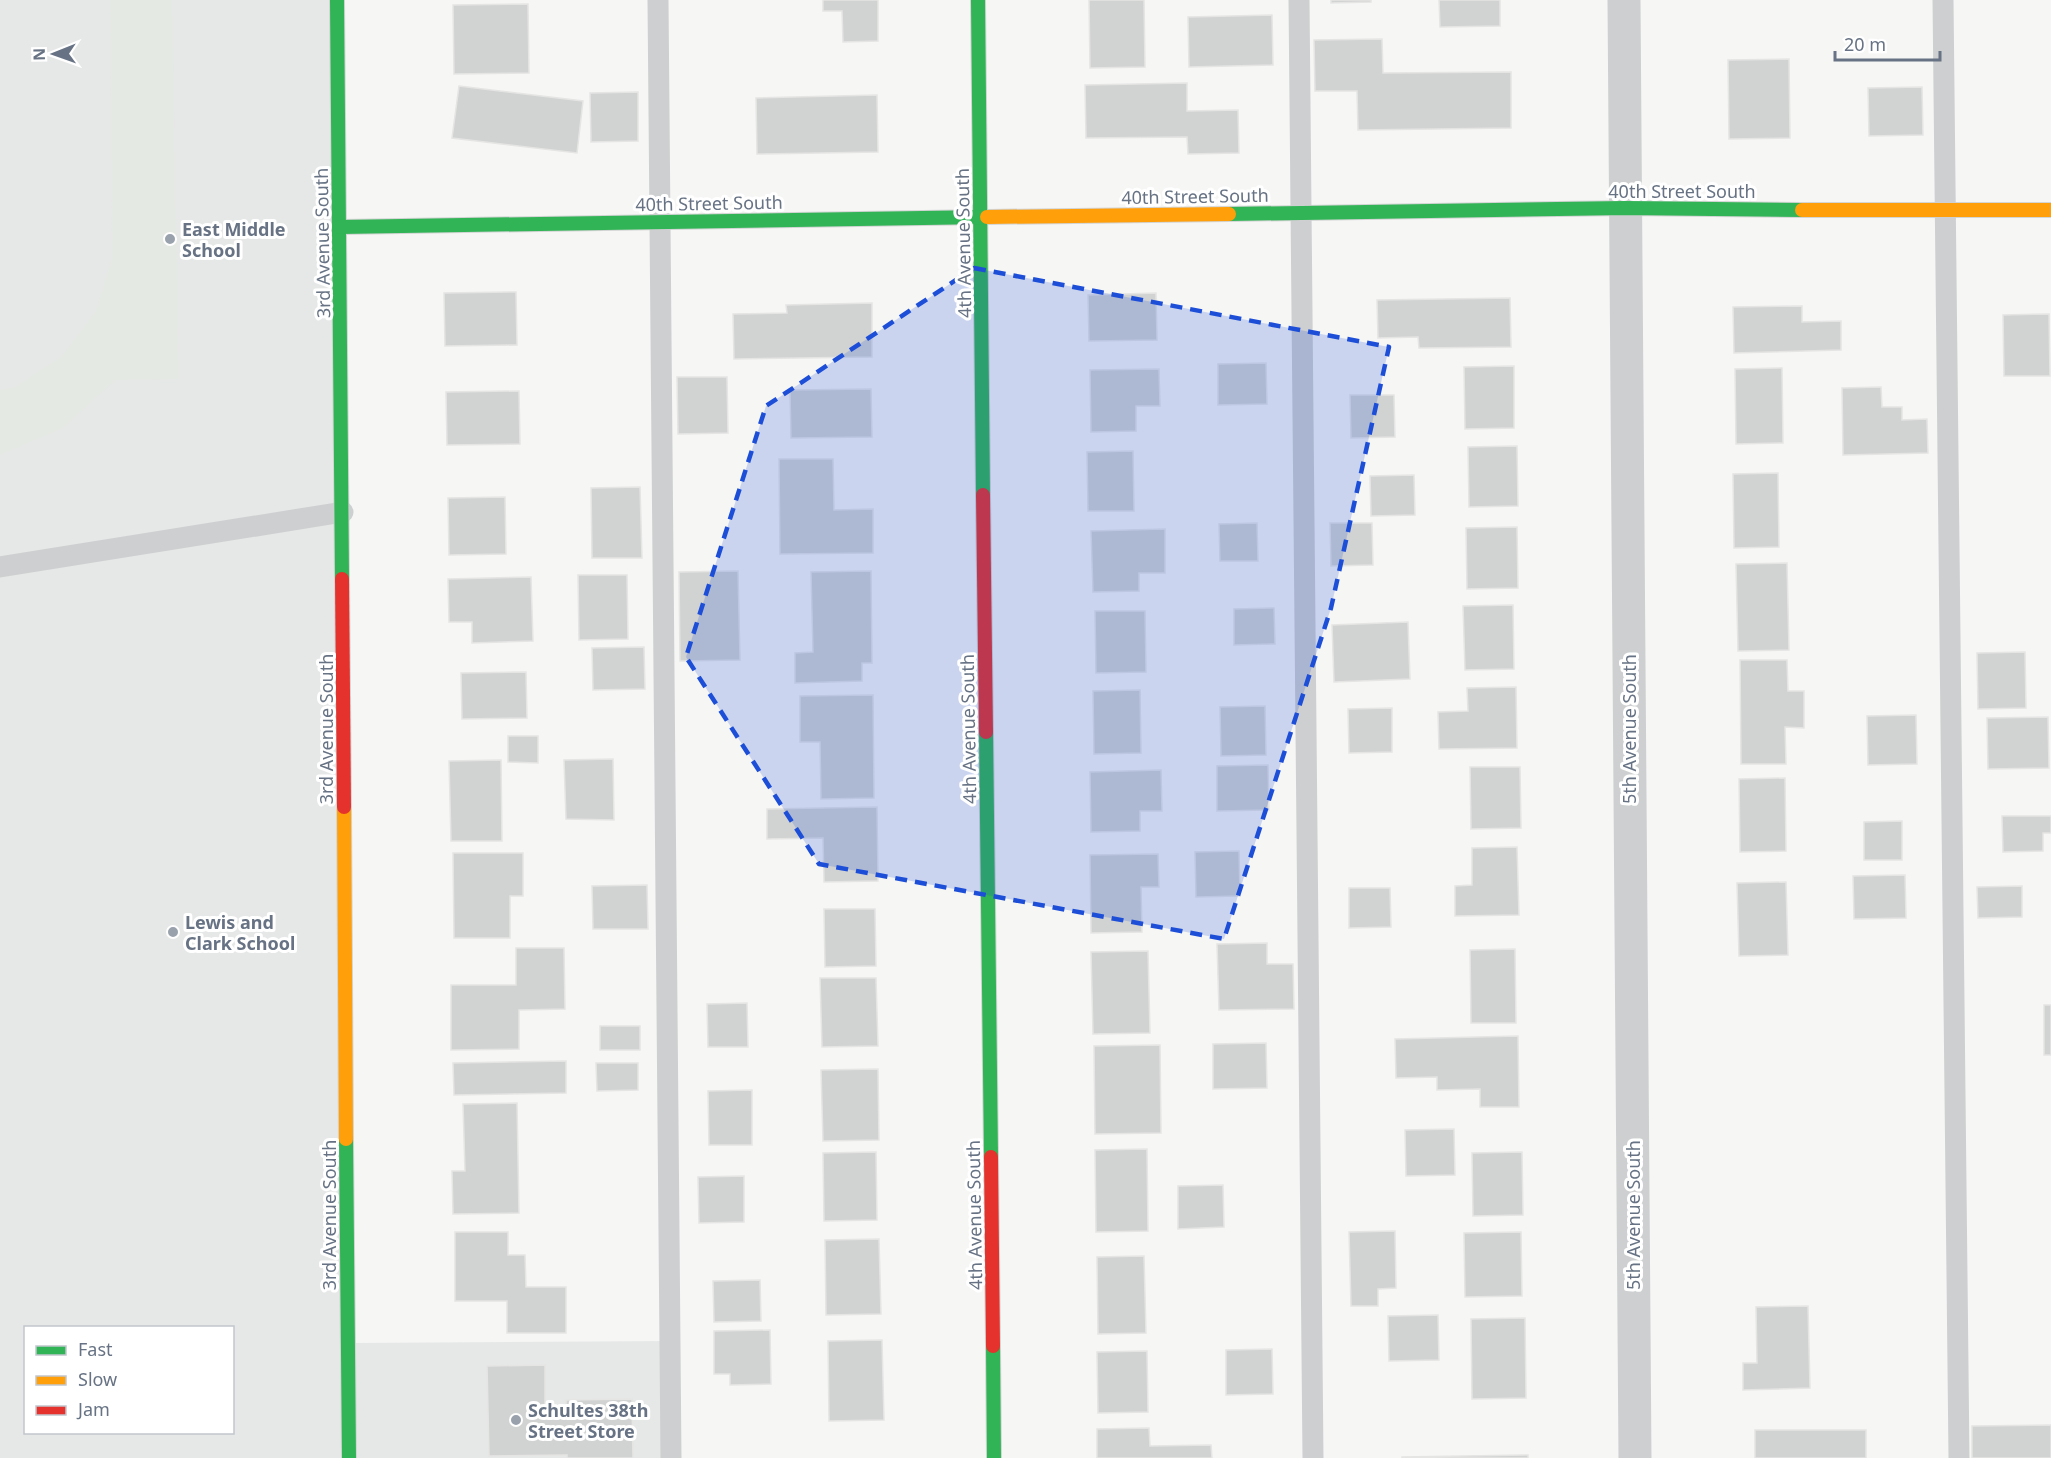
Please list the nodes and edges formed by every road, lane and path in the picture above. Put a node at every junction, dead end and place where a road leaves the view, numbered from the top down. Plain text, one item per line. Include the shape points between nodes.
1 (337, 0) edge
2 (658, 0) edge
3 (978, 0) edge
4 (1299, 0) edge
5 (1624, 0) edge
6 (1943, 0) edge
7 (1625, 208) junction
8 (2051, 210) edge
9 (1301, 212) junction
10 (1946, 212) junction
11 (980, 216) junction
12 (660, 222) junction
13 (340, 227) junction
14 (343, 512) junction
15 (0, 567) edge
16 (349, 1458) edge
17 (671, 1458) edge
18 (994, 1458) edge
19 (1313, 1458) edge
20 (1635, 1458) edge
21 (1959, 1458) edge

1 - 13 street, 3rd Avenue South
2 - 12 lane
3 - 11 street, 4th Avenue South
4 - 9 lane
5 - 7 street, 5th Avenue South
6 - 10 lane
7 - 9 street, 40th Street South
7 - 10 street, 40th Street South
7 - 20 street, 5th Avenue South
8 - 10 street, 40th Street South
9 - 11 street, 40th Street South
9 - 19 lane
10 - 21 lane
11 - 12 street, 40th Street South
11 - 18 street, 4th Avenue South
12 - 13 street, 40th Street South
12 - 17 lane
13 - 14 street, 3rd Avenue South
14 - 15 lane
14 - 16 street, 3rd Avenue South

